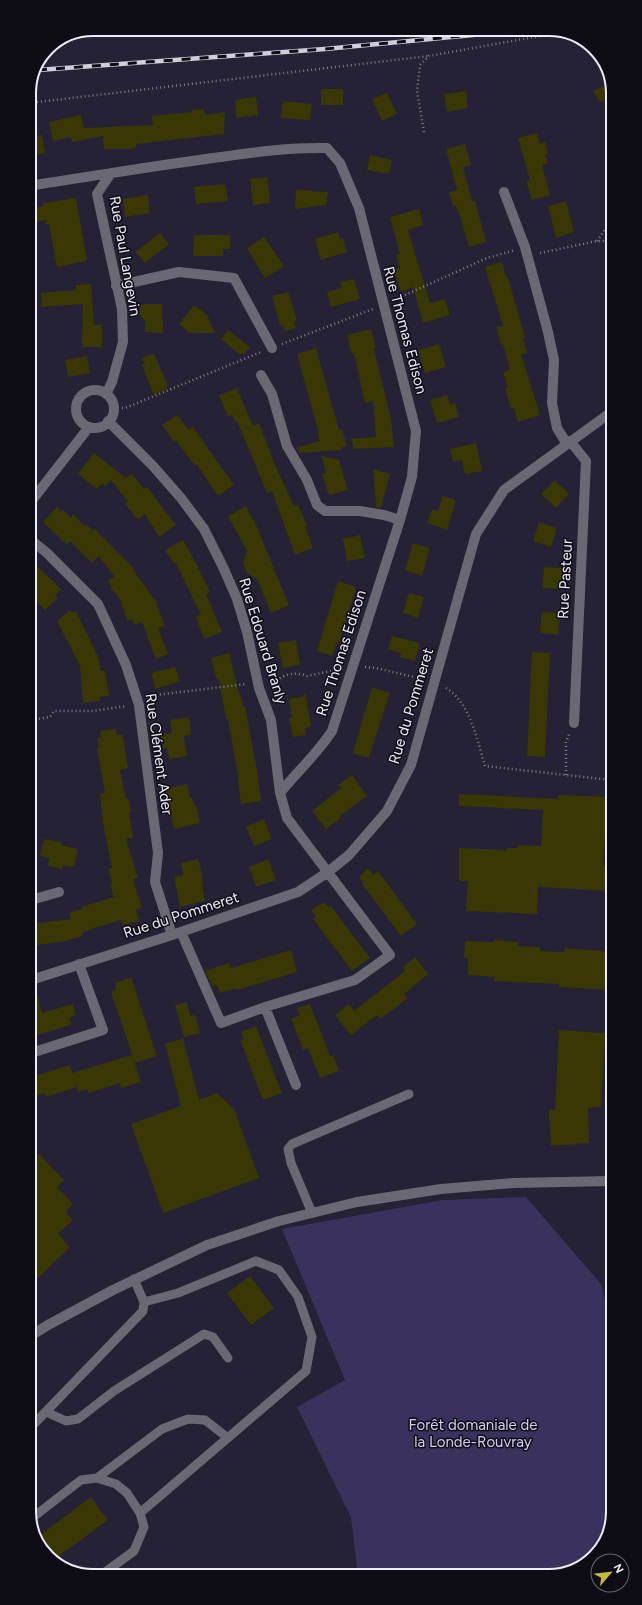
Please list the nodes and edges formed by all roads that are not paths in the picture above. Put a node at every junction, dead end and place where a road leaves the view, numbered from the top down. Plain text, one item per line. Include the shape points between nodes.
1 (111, 173) junction
2 (36, 185) edge
3 (504, 192) dead end
4 (116, 286) junction
5 (272, 348) road end
6 (261, 375) dead end
7 (106, 394) junction
8 (606, 416) edge
9 (108, 421) junction
10 (89, 427) junction
11 (569, 442) junction
12 (36, 495) edge
13 (400, 520) junction
14 (36, 544) edge
15 (574, 723) road end
16 (280, 793) junction
17 (328, 872) junction
18 (59, 892) dead end
19 (36, 899) edge
20 (177, 933) junction
21 (79, 964) junction
22 (36, 978) edge
23 (265, 1007) junction
24 (36, 1051) edge
25 (296, 1085) dead end
26 (409, 1094) dead end
27 (606, 1181) edge
28 (312, 1213) junction
29 (134, 1279) junction
30 (144, 1302) junction
31 (36, 1332) edge
32 (228, 1358) dead end
33 (46, 1412) junction
34 (36, 1422) edge
35 (228, 1438) junction
36 (97, 1478) junction
37 (140, 1513) junction
38 (36, 1515) edge
39 (110, 1569) edge

1 - 2 street, Rue Thomas Edison
1 - 4 street, Rue Paul Langevin via 97,194
1 - 13 street, Rue Thomas Edison via 245,153 308,147 327,148 340,163 359,208 416,431 412,477
3 - 11 street, Rue Pasteur via 526,251 554,360 552,403 557,428
4 - 5 street via 179,272 234,278
4 - 7 street, Rue Paul Langevin via 122,309 123,342
6 - 13 street via 272,394 287,446 307,480 317,505 325,511 360,512
7 - 9 street via 114,408
7 - 10 street via 100,391 85,392 76,403 78,418
8 - 11 street, Rue du Pommeret
9 - 10 street via 97,428
9 - 16 street, Rue Edouard Branly via 181,498 204,529 223,566 237,599 271,720
10 - 12 street
11 - 15 street, Rue Pasteur via 586,461
11 - 17 street, Rue du Pommeret via 504,490 476,534 411,765 387,811 349,855
13 - 16 street, Rue Thomas Edison via 332,731 320,749
14 - 20 street, Rue Clément Ader via 98,604 126,665 139,704 158,853 155,882
16 - 17 street, Rue Edouard Branly via 287,818
17 - 20 street, Rue du Pommeret via 298,892
17 - 23 street, Rue Edouard Branly via 390,955 355,980
18 - 19 street
20 - 21 street, Rue du Pommeret
20 - 23 street, Rue Clément Ader via 221,1023
21 - 22 street, Rue du Pommeret
21 - 24 street via 102,1030
23 - 25 street
26 - 28 lane via 292,1144 288,1149 291,1163
27 - 28 street via 513,1183 441,1189 357,1202
28 - 29 street via 207,1245
29 - 30 lane
29 - 31 street
30 - 33 lane via 142,1311 133,1322
30 - 35 lane via 178,1293 256,1261 279,1270 298,1297 312,1337 306,1371
32 - 33 lane via 213,1336 204,1334 114,1391 78,1419 66,1421
33 - 34 lane
35 - 36 lane via 205,1420 188,1419 162,1429
35 - 37 lane
36 - 37 lane via 116,1484 127,1493
36 - 38 lane via 81,1480
37 - 39 lane via 144,1527 134,1551

